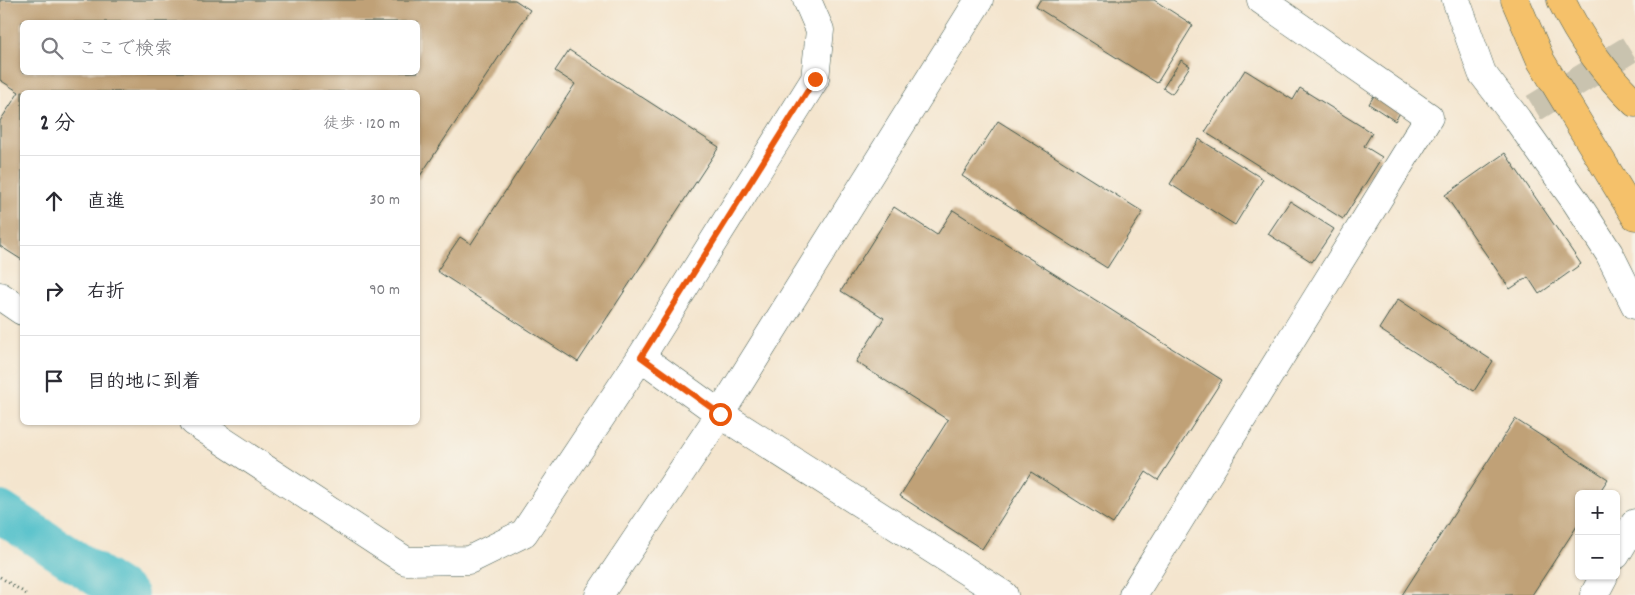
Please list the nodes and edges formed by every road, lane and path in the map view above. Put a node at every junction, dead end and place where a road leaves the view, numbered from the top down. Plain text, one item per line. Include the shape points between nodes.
1 (807, 0) edge
2 (979, 0) edge
3 (1261, 0) edge
4 (1456, 0) edge
5 (1515, 0) edge
6 (1561, 0) edge
7 (1635, 104) edge
8 (1635, 216) edge
9 (0, 296) edge
10 (1635, 305) edge
11 (20, 310) edge
12 (641, 357) junction
13 (720, 414) junction
14 (199, 425) edge
15 (1635, 523) edge
16 (1620, 548) edge
17 (0, 577) edge
18 (1602, 580) edge
19 (28, 595) edge
20 (599, 595) edge
21 (1004, 595) edge
22 (1133, 595) edge
23 (1594, 595) edge

1 - 12 street via 820,30 815,79
2 - 13 street
3 - 22 street via 1430,117
4 - 10 street via 1482,73 1525,113 1618,269
5 - 8 highway via 1542,61
6 - 7 highway via 1592,51
9 - 11 street
12 - 13 street
12 - 14 street via 524,534 469,560 406,560
13 - 20 street
13 - 21 street
15 - 16 street
17 - 19 path
18 - 23 street

